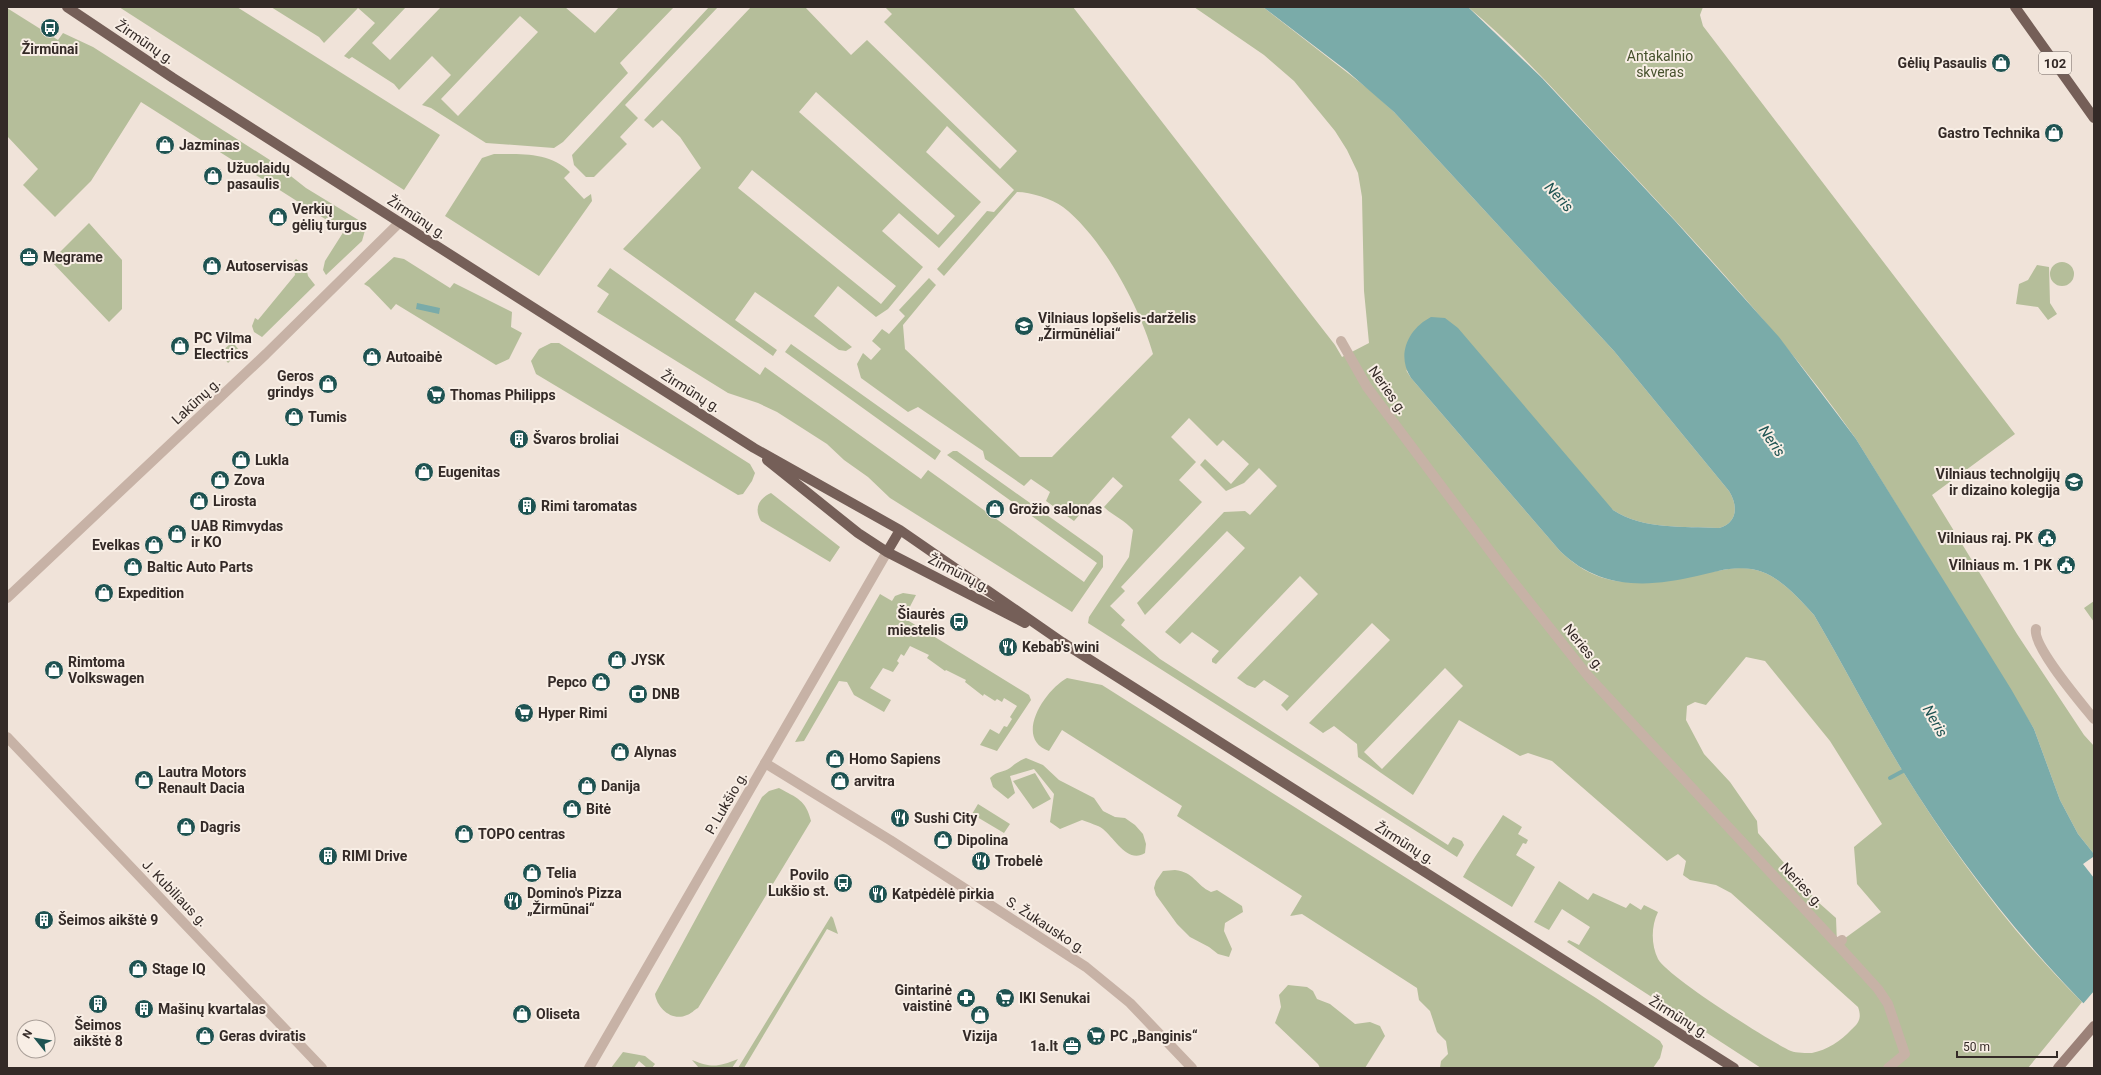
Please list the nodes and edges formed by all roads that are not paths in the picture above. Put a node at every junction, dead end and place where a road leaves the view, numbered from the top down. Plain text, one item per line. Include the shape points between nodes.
1 (67, 7) edge
2 (2015, 7) edge
3 (2094, 118) edge
4 (400, 222) junction
5 (1341, 341) dead end
6 (754, 448) junction
7 (900, 530) junction
8 (887, 552) junction
9 (7, 598) edge
10 (2036, 629) dead end
11 (1062, 642) junction
12 (2094, 719) edge
13 (7, 737) edge
14 (765, 763) junction
15 (2094, 1026) edge
16 (322, 1068) edge
17 (589, 1068) edge
18 (1192, 1068) edge
19 (1734, 1068) edge
20 (1888, 1068) edge
21 (2058, 1068) edge

1 - 4 main road, Žirmūnų g. via 172,78
2 - 3 main road, 102
4 - 6 main road, Žirmūnų g.
4 - 9 street, Lakūnų g. via 314,308
5 - 20 street, Neries g. via 1367,387 1508,575 1588,676 1840,942 1878,989 1888,1004 1905,1054
6 - 7 main road, Žirmūnų g.
6 - 8 main road, Žirmūnų g. via 858,534
7 - 8 main road
7 - 11 main road, Žirmūnų g.
8 - 11 main road, Žirmūnų g.
8 - 14 street, P. Lukšio g.
10 - 12 street via 2037,639 2050,660
11 - 19 main road, Žirmūnų g.
13 - 16 street, J. Kubiliaus g.
14 - 17 street, P. Lukšio g.
14 - 18 street, S. Žukausko g. via 890,840 1086,967 1130,1003
15 - 21 main road

